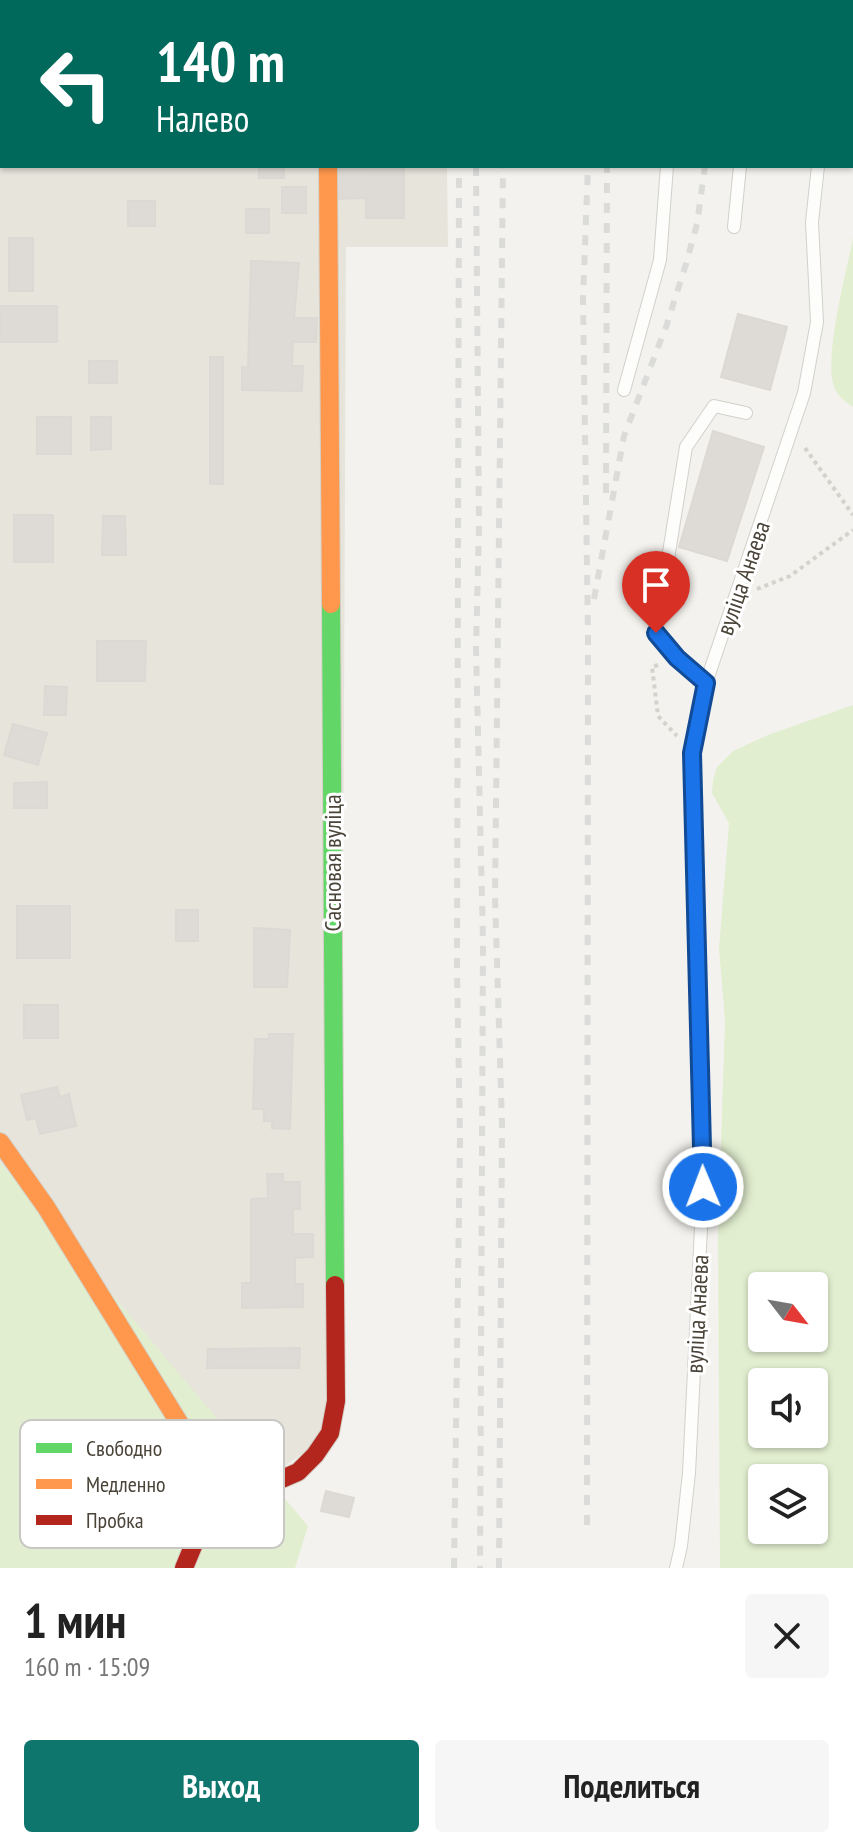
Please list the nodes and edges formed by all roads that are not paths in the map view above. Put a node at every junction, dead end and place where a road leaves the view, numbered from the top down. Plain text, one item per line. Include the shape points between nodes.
1 (328, 168) edge
2 (667, 168) edge
3 (740, 168) edge
4 (818, 168) edge
5 (734, 227) dead end
6 (624, 390) dead end
7 (746, 413) dead end
8 (706, 683) junction
9 (0, 1142) edge
10 (177, 1420) edge
11 (284, 1478) edge
12 (192, 1548) edge
13 (184, 1568) edge
14 (676, 1568) edge

1 - 11 street, Сасновая вуліца via 336,1401 330,1433 298,1472
2 - 6 lane via 660,260
3 - 5 lane
4 - 8 lane, вуліца Анаева via 812,222 817,322 804,393
7 - 8 lane via 714,406 686,447 656,633
8 - 14 lane, вуліца Анаева via 692,753 703,1187 689,1473
9 - 10 street
12 - 13 street, Сасновая вуліца

